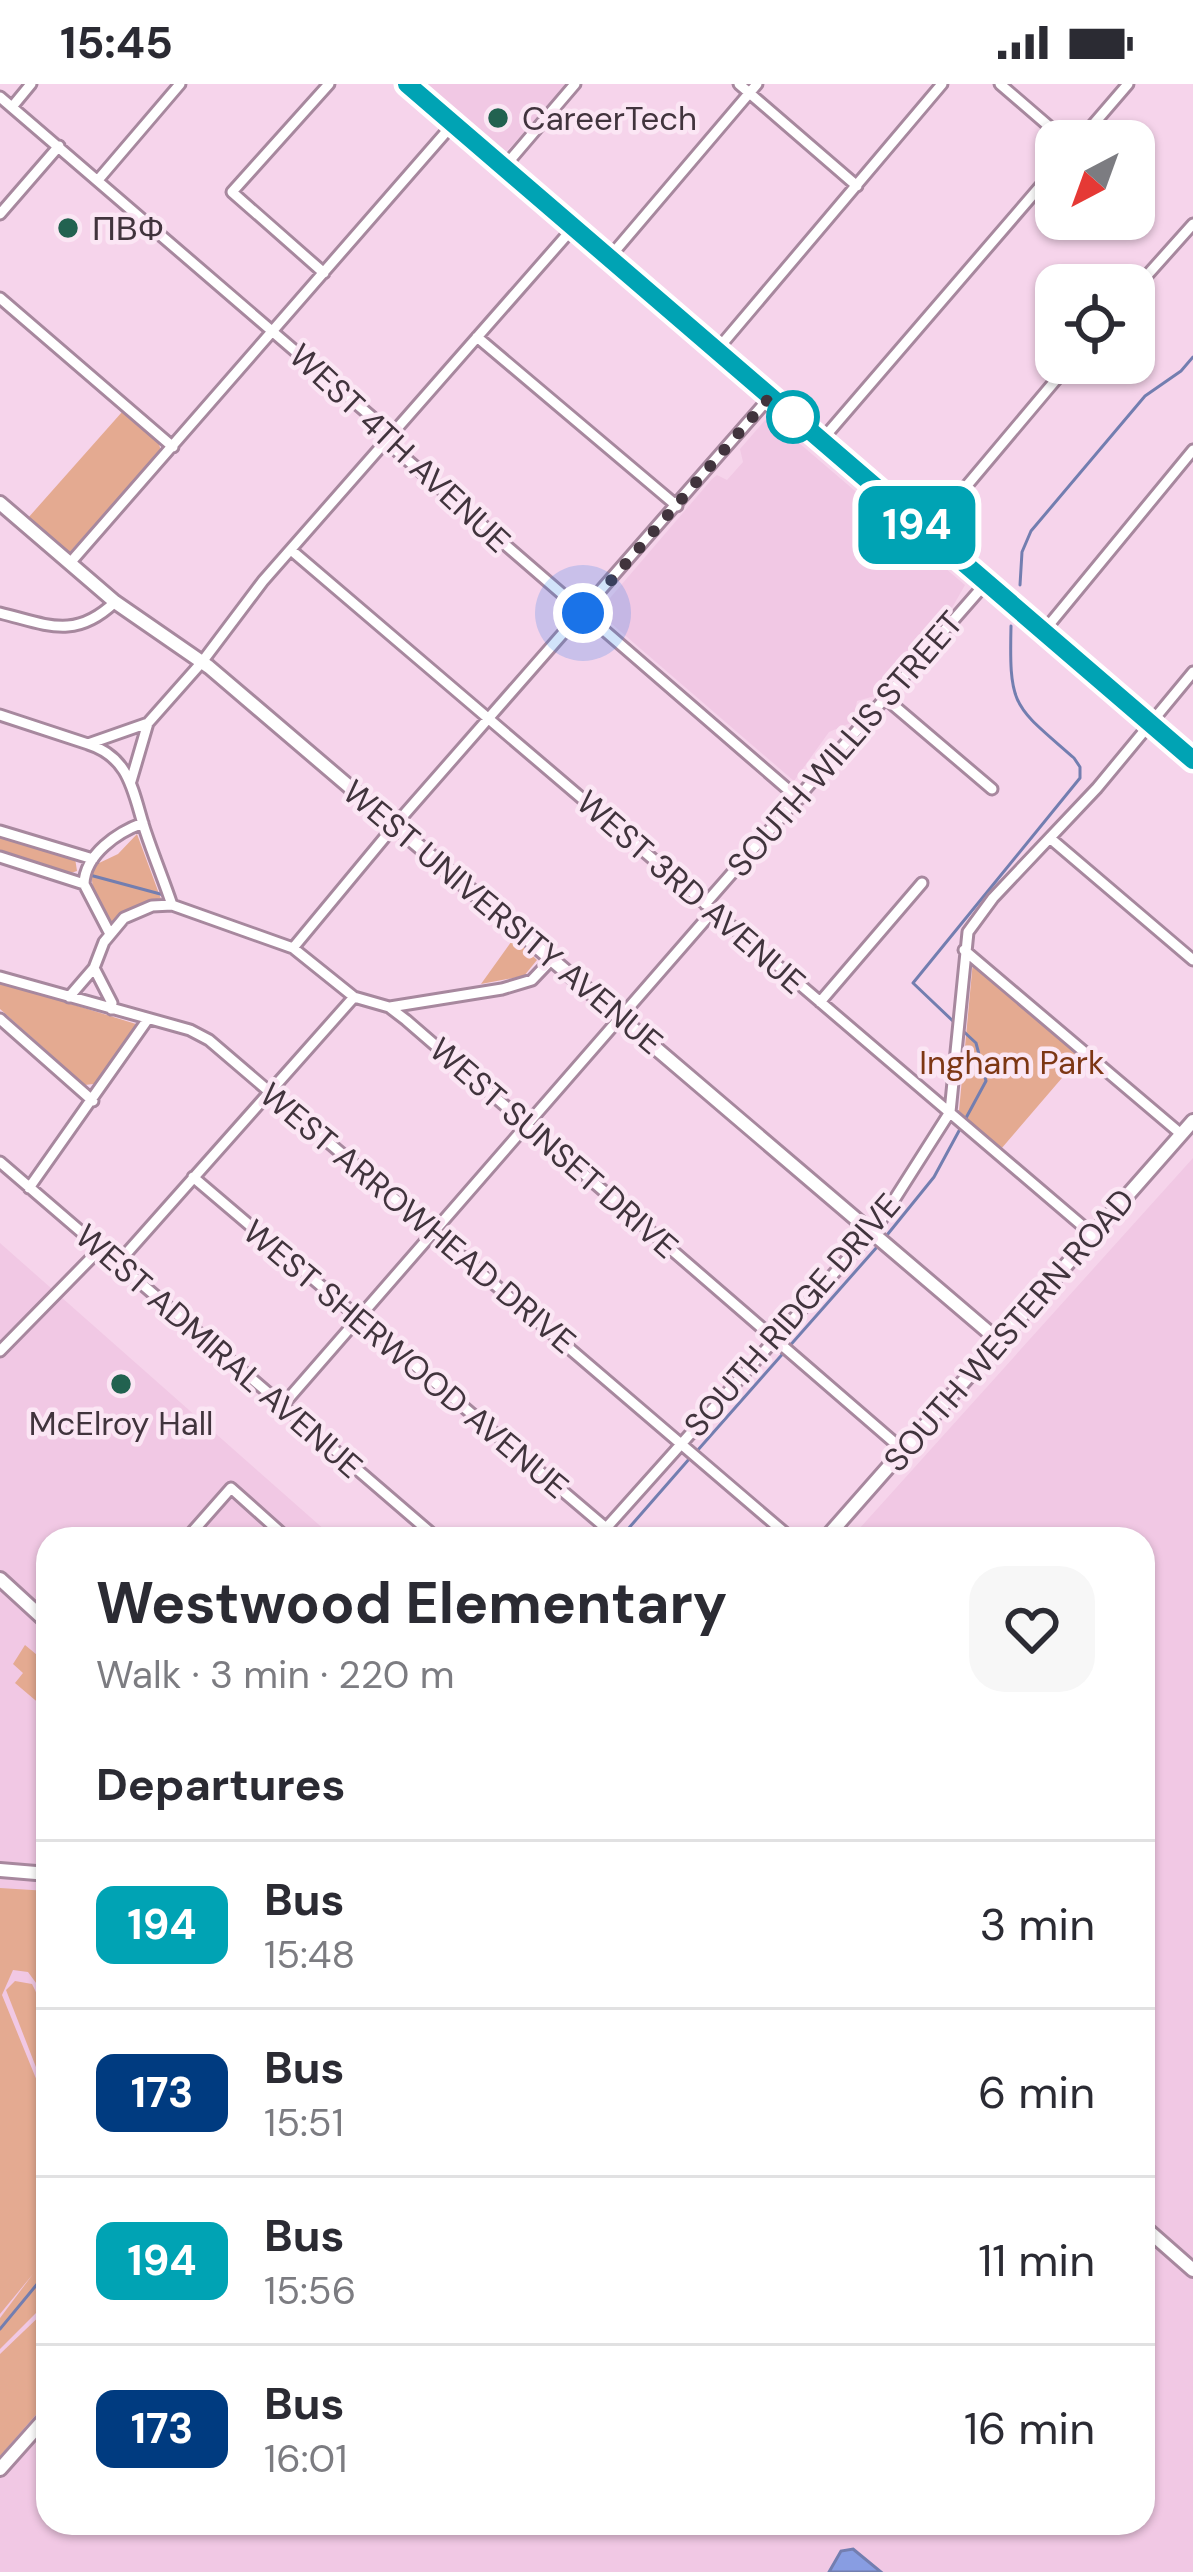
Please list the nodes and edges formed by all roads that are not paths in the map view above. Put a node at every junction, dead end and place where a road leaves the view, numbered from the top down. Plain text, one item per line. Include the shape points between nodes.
1 (31, 84) edge
2 (180, 84) edge
3 (329, 84) edge
4 (407, 84) edge
5 (575, 84) edge
6 (739, 84) edge
7 (942, 84) edge
8 (1000, 84) edge
9 (1128, 84) edge
10 (753, 88) edge
11 (0, 97) edge
12 (12, 107) junction
13 (1042, 120) edge
14 (1097, 120) edge
15 (453, 124) junction
16 (58, 146) junction
17 (505, 166) junction
18 (98, 180) junction
19 (857, 186) junction
20 (1035, 192) edge
21 (0, 214) edge
22 (1193, 224) edge
23 (573, 228) junction
24 (608, 259) junction
25 (1155, 267) edge
26 (324, 273) junction
27 (0, 298) edge
28 (273, 332) junction
29 (477, 337) junction
30 (716, 350) junction
31 (1052, 384) edge
32 (770, 397) junction
33 (388, 440) junction
34 (821, 442) junction
35 (173, 447) junction
36 (1193, 450) edge
37 (0, 503) edge
38 (677, 506) junction
39 (927, 533) junction
40 (291, 550) junction
41 (70, 563) junction
42 (985, 584) junction
43 (115, 602) junction
44 (583, 613) junction
45 (0, 614) edge
46 (1043, 632) junction
47 (202, 662) junction
48 (1193, 671) edge
49 (886, 698) junction
50 (0, 715) edge
51 (489, 719) junction
52 (1149, 722) junction
53 (148, 723) junction
54 (88, 744) junction
55 (1193, 760) edge
56 (130, 782) junction
57 (992, 789) dead end
58 (799, 799) junction
59 (143, 823) junction
60 (395, 825) junction
61 (0, 831) edge
62 (1051, 839) junction
63 (0, 857) edge
64 (93, 859) junction
65 (922, 883) dead end
66 (84, 884) junction
67 (172, 904) junction
68 (709, 908) junction
69 (110, 934) junction
70 (293, 947) junction
71 (964, 950) junction
72 (552, 959) junction
73 (1193, 960) edge
74 (94, 968) junction
75 (0, 977) edge
76 (69, 997) junction
77 (354, 997) junction
78 (820, 1002) junction
79 (389, 1007) junction
80 (111, 1009) junction
81 (621, 1017) junction
82 (0, 1019) edge
83 (148, 1019) junction
84 (269, 1091) junction
85 (93, 1101) junction
86 (950, 1112) junction
87 (1193, 1121) edge
88 (528, 1126) junction
89 (1181, 1134) junction
90 (0, 1162) edge
91 (193, 1178) junction
92 (29, 1188) junction
93 (435, 1233) junction
94 (1092, 1234) junction
95 (879, 1238) junction
96 (100, 1250) junction
97 (116, 1264) junction
98 (358, 1320) junction
99 (773, 1337) junction
100 (999, 1341) junction
101 (0, 1351) edge
102 (282, 1406) junction
103 (681, 1442) junction
104 (904, 1450) junction
105 (197, 1527) edge
106 (275, 1527) edge
107 (424, 1527) edge
108 (606, 1527) edge
109 (619, 1527) edge
110 (778, 1527) edge
111 (836, 1527) edge
112 (0, 1579) edge
113 (36, 1612) edge
114 (0, 1870) edge
115 (36, 1873) edge
116 (1155, 2237) edge
117 (1193, 2270) edge
118 (36, 2428) edge
119 (0, 2469) edge

1 - 12 street
2 - 18 street
3 - 26 street via 232,192
4 - 15 highway
5 - 17 street
6 - 10 street
7 - 19 street
8 - 13 street
9 - 14 street
10 - 19 street
10 - 24 street
11 - 12 street, WEST 4TH AVENUE
12 - 16 street, WEST 4TH AVENUE
15 - 17 highway
15 - 26 street
16 - 18 street, WEST 4TH AVENUE
16 - 21 street
17 - 23 highway
18 - 28 street, WEST 4TH AVENUE
19 - 30 street
20 - 34 street
22 - 25 street
23 - 24 highway
23 - 29 street
24 - 30 highway
26 - 28 street
27 - 35 street
28 - 33 street, WEST 4TH AVENUE via 380,424
28 - 35 street
29 - 33 street
29 - 38 street
30 - 32 highway
31 - 39 street
32 - 34 highway
32 - 38 street
33 - 40 street
33 - 44 street, WEST 4TH AVENUE
34 - 39 highway
35 - 41 street
36 - 46 street
37 - 41 street, WEST UNIVERSITY AVENUE
38 - 44 street
39 - 42 highway
40 - 47 street
40 - 51 street, WEST 3RD AVENUE
41 - 43 street, WEST UNIVERSITY AVENUE
42 - 46 highway
42 - 49 street, SOUTH WILLIS STREET
43 - 45 street via 95,621 73,627
43 - 47 street, WEST UNIVERSITY AVENUE
44 - 51 street
44 - 58 street, WEST 4TH AVENUE
46 - 52 highway
47 - 53 street
47 - 60 street, WEST UNIVERSITY AVENUE
48 - 52 street, SOUTH RIDGE DRIVE
49 - 57 street
49 - 58 street, SOUTH WILLIS STREET
50 - 54 street
51 - 60 street
51 - 68 street, WEST 3RD AVENUE
52 - 55 highway
52 - 62 street, SOUTH RIDGE DRIVE
53 - 54 street
53 - 56 street
54 - 56 street via 113,755
56 - 59 street
58 - 68 street, SOUTH WILLIS STREET
59 - 64 street
59 - 67 street
60 - 70 street
60 - 72 street, WEST UNIVERSITY AVENUE
61 - 64 street
62 - 71 street, SOUTH RIDGE DRIVE via 993,898
62 - 73 street
63 - 66 street
64 - 66 street
65 - 78 street
66 - 69 street
67 - 69 street via 124,918
67 - 70 street, WEST SUNSET DRIVE
68 - 78 street, WEST 3RD AVENUE
68 - 81 street, SOUTH WILLIS STREET
69 - 74 street
70 - 77 street, WEST SUNSET DRIVE
71 - 86 street, SOUTH RIDGE DRIVE
71 - 89 street
72 - 79 street via 532,980 502,989
72 - 81 street, WEST UNIVERSITY AVENUE
74 - 76 street
74 - 80 street
75 - 76 street, WEST ARROWHEAD DRIVE
76 - 80 street, WEST ARROWHEAD DRIVE
77 - 79 street, WEST SUNSET DRIVE
77 - 84 street
78 - 86 street, WEST 3RD AVENUE
79 - 88 street, WEST SUNSET DRIVE
80 - 83 street, WEST ARROWHEAD DRIVE
81 - 88 street, SOUTH WILLIS STREET
81 - 95 street, WEST UNIVERSITY AVENUE
82 - 85 street
83 - 84 street, WEST ARROWHEAD DRIVE via 209,1040
83 - 85 street
84 - 91 street
84 - 93 street, WEST ARROWHEAD DRIVE
85 - 92 street
86 - 94 street, WEST 3RD AVENUE
86 - 95 street, SOUTH RIDGE DRIVE
87 - 89 street, SOUTH WESTERN ROAD
88 - 93 street, SOUTH WILLIS STREET
88 - 99 street, WEST SUNSET DRIVE
89 - 94 street, SOUTH WESTERN ROAD
90 - 92 street, WEST ADMIRAL AVENUE
91 - 97 street
91 - 98 street, WEST SHERWOOD AVENUE
92 - 96 street, WEST ADMIRAL AVENUE
93 - 98 street, SOUTH WILLIS STREET
93 - 103 street, WEST ARROWHEAD DRIVE
94 - 100 street, SOUTH WESTERN ROAD
95 - 99 street, SOUTH RIDGE DRIVE
95 - 100 street, WEST UNIVERSITY AVENUE
96 - 97 street, WEST ADMIRAL AVENUE
96 - 101 street
97 - 102 street, WEST ADMIRAL AVENUE
98 - 102 street, SOUTH WILLIS STREET
98 - 108 street, WEST SHERWOOD AVENUE
99 - 103 street, SOUTH RIDGE DRIVE
99 - 104 street, WEST SUNSET DRIVE
100 - 104 street, SOUTH WESTERN ROAD
102 - 107 street, WEST ADMIRAL AVENUE
103 - 109 street, SOUTH RIDGE DRIVE
103 - 110 street, WEST ARROWHEAD DRIVE
104 - 111 street, SOUTH WESTERN ROAD
105 - 106 street via 231,1488
112 - 113 street
114 - 115 street
116 - 117 street
118 - 119 street

